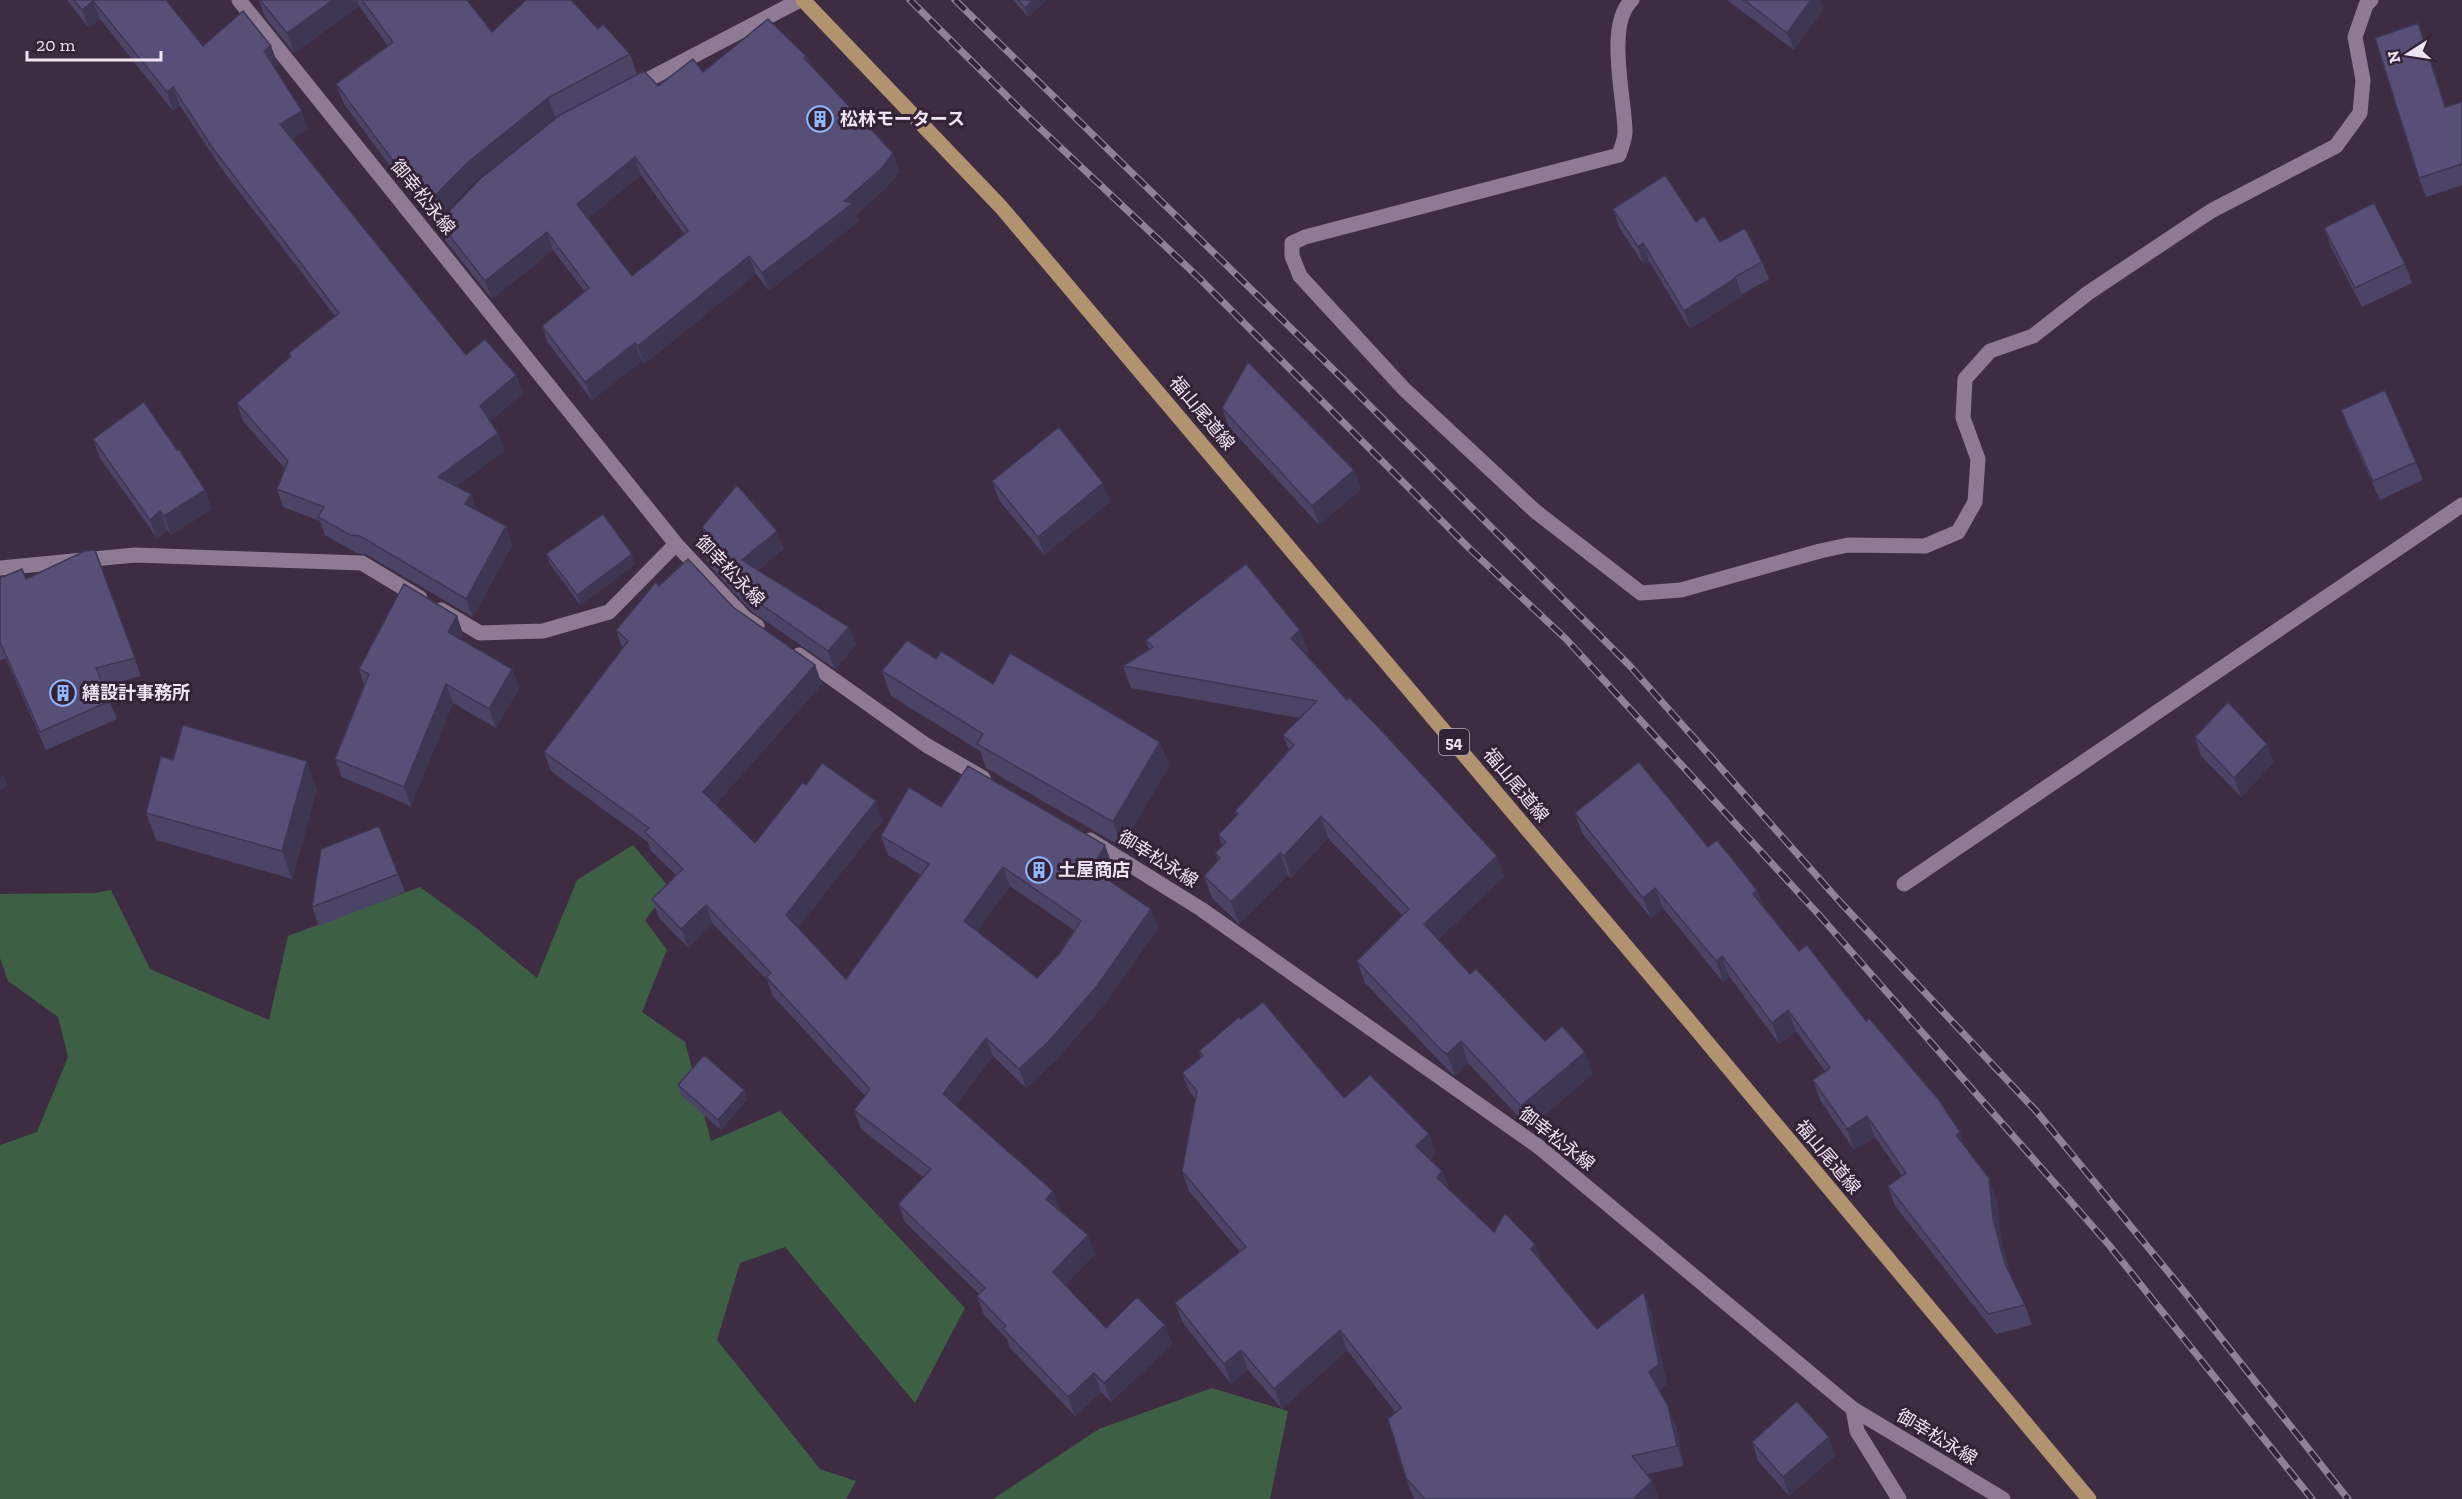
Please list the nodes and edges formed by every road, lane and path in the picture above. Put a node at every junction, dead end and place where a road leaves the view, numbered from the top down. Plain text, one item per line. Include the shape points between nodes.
1 (239, 0) edge
2 (802, 0) edge
3 (1632, 0) edge
4 (2371, 0) edge
5 (622, 93) edge
6 (2462, 505) edge
7 (676, 544) junction
8 (0, 568) edge
9 (996, 785) edge
10 (1075, 831) edge
11 (1904, 884) dead end
12 (1853, 1409) junction
13 (1899, 1499) edge
14 (2003, 1499) edge
15 (2089, 1499) edge

1 - 7 street, 御幸松永線 via 437,235
2 - 5 street
2 - 15 main road, 福山尾道線 / 54 via 1000,207
3 - 4 street via 1622,20 1617,49 1626,135 1618,155 1305,237 1293,243 1292,256 1300,276 1404,389 1535,511 1641,593 1681,590 1848,545 1925,546 1958,532 1975,502 1978,459 1963,418 1965,379 1990,351 2033,336 2088,293 2211,211 2336,146 2360,113 2363,80 2355,37
6 - 11 street
7 - 8 street via 609,612 543,631 501,633 480,633 362,563 135,555
7 - 9 street, 御幸松永線 via 745,618 926,745
10 - 12 street, 御幸松永線 via 1200,909 1539,1147
12 - 13 street via 1857,1431
12 - 14 street, 御幸松永線

